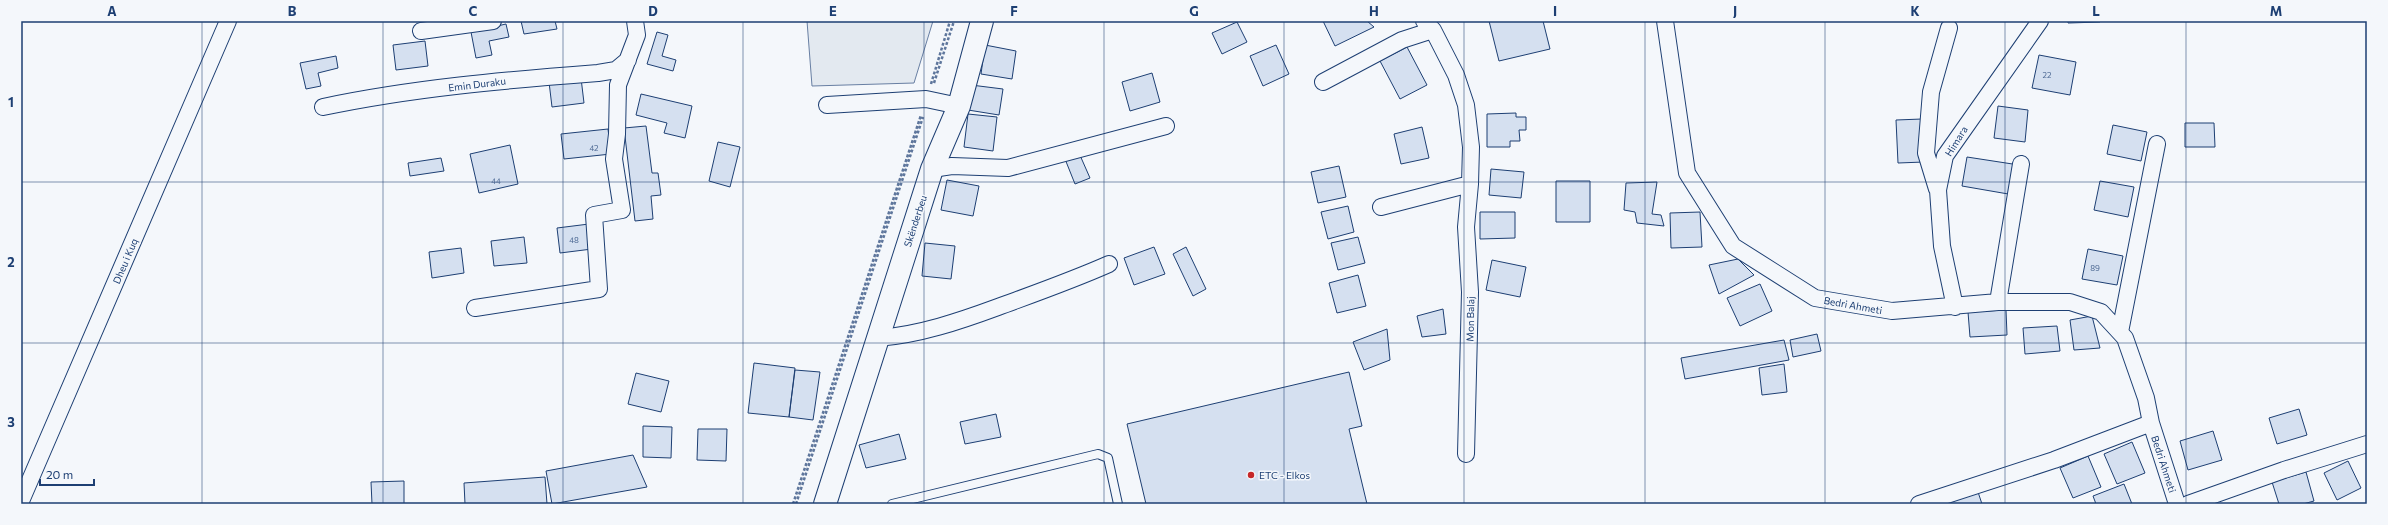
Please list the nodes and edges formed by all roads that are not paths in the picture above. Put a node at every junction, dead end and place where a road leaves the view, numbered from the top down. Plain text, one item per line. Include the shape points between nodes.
1 (228, 21) edge
2 (493, 21) edge
3 (635, 21) edge
4 (982, 21) edge
5 (1665, 21) edge
6 (2040, 21) edge
7 (1428, 26) edge
8 (1949, 28) dead end
9 (421, 31) dead end
10 (628, 60) junction
11 (1323, 82) dead end
12 (827, 106) dead end
13 (959, 106) junction
14 (323, 107) dead end
15 (1166, 126) dead end
16 (2157, 144) dead end
17 (2021, 164) dead end
18 (932, 169) junction
19 (1470, 184) junction
20 (1938, 190) junction
21 (1381, 207) dead end
22 (1109, 264) dead end
23 (1998, 302) junction
24 (1954, 307) junction
25 (475, 308) dead end
26 (2120, 332) junction
27 (878, 338) junction
28 (2151, 423) junction
29 (2367, 444) edge
30 (1466, 454) dead end
31 (21, 501) edge
32 (825, 504) edge
33 (892, 504) edge
34 (1118, 504) edge
35 (1919, 504) edge
36 (2177, 504) edge
37 (2188, 504) edge

1 - 31 street, Dheu i Kuq
2 - 9 street
3 - 10 street via 637,35
4 - 13 main road, Skënderbeu
5 - 24 street, Bedri Ahmeti via 1687,173 1733,246 1815,298 1892,311
6 - 20 street, Himara via 1945,156
7 - 11 street
7 - 19 street, Mon Balaj via 1456,75 1466,105 1471,147
8 - 20 street via 1931,92 1926,146
10 - 14 street, Emin Duraku via 616,70 598,73 466,85 359,99
10 - 25 street via 618,85 614,159 622,210 594,215 599,289
12 - 13 street via 927,99
13 - 18 main road, Skënderbeu
15 - 18 street via 1008,168 952,166
16 - 26 street
17 - 23 street
18 - 27 main road, Skënderbeu
19 - 21 street
19 - 30 street, Mon Balaj via 1466,227 1470,292
20 - 24 street, Himara via 1942,246
22 - 27 street via 969,317 898,336
23 - 24 street, Bedri Ahmeti
23 - 26 street, Bedri Ahmeti via 2070,302 2101,312
26 - 28 street, Bedri Ahmeti via 2125,338 2146,398
27 - 32 main road, Skënderbeu
28 - 35 street, Bedri Ahmeti via 2054,460
28 - 36 street, Bedri Ahmeti
29 - 37 street
33 - 34 lane via 1098,454 1108,458

